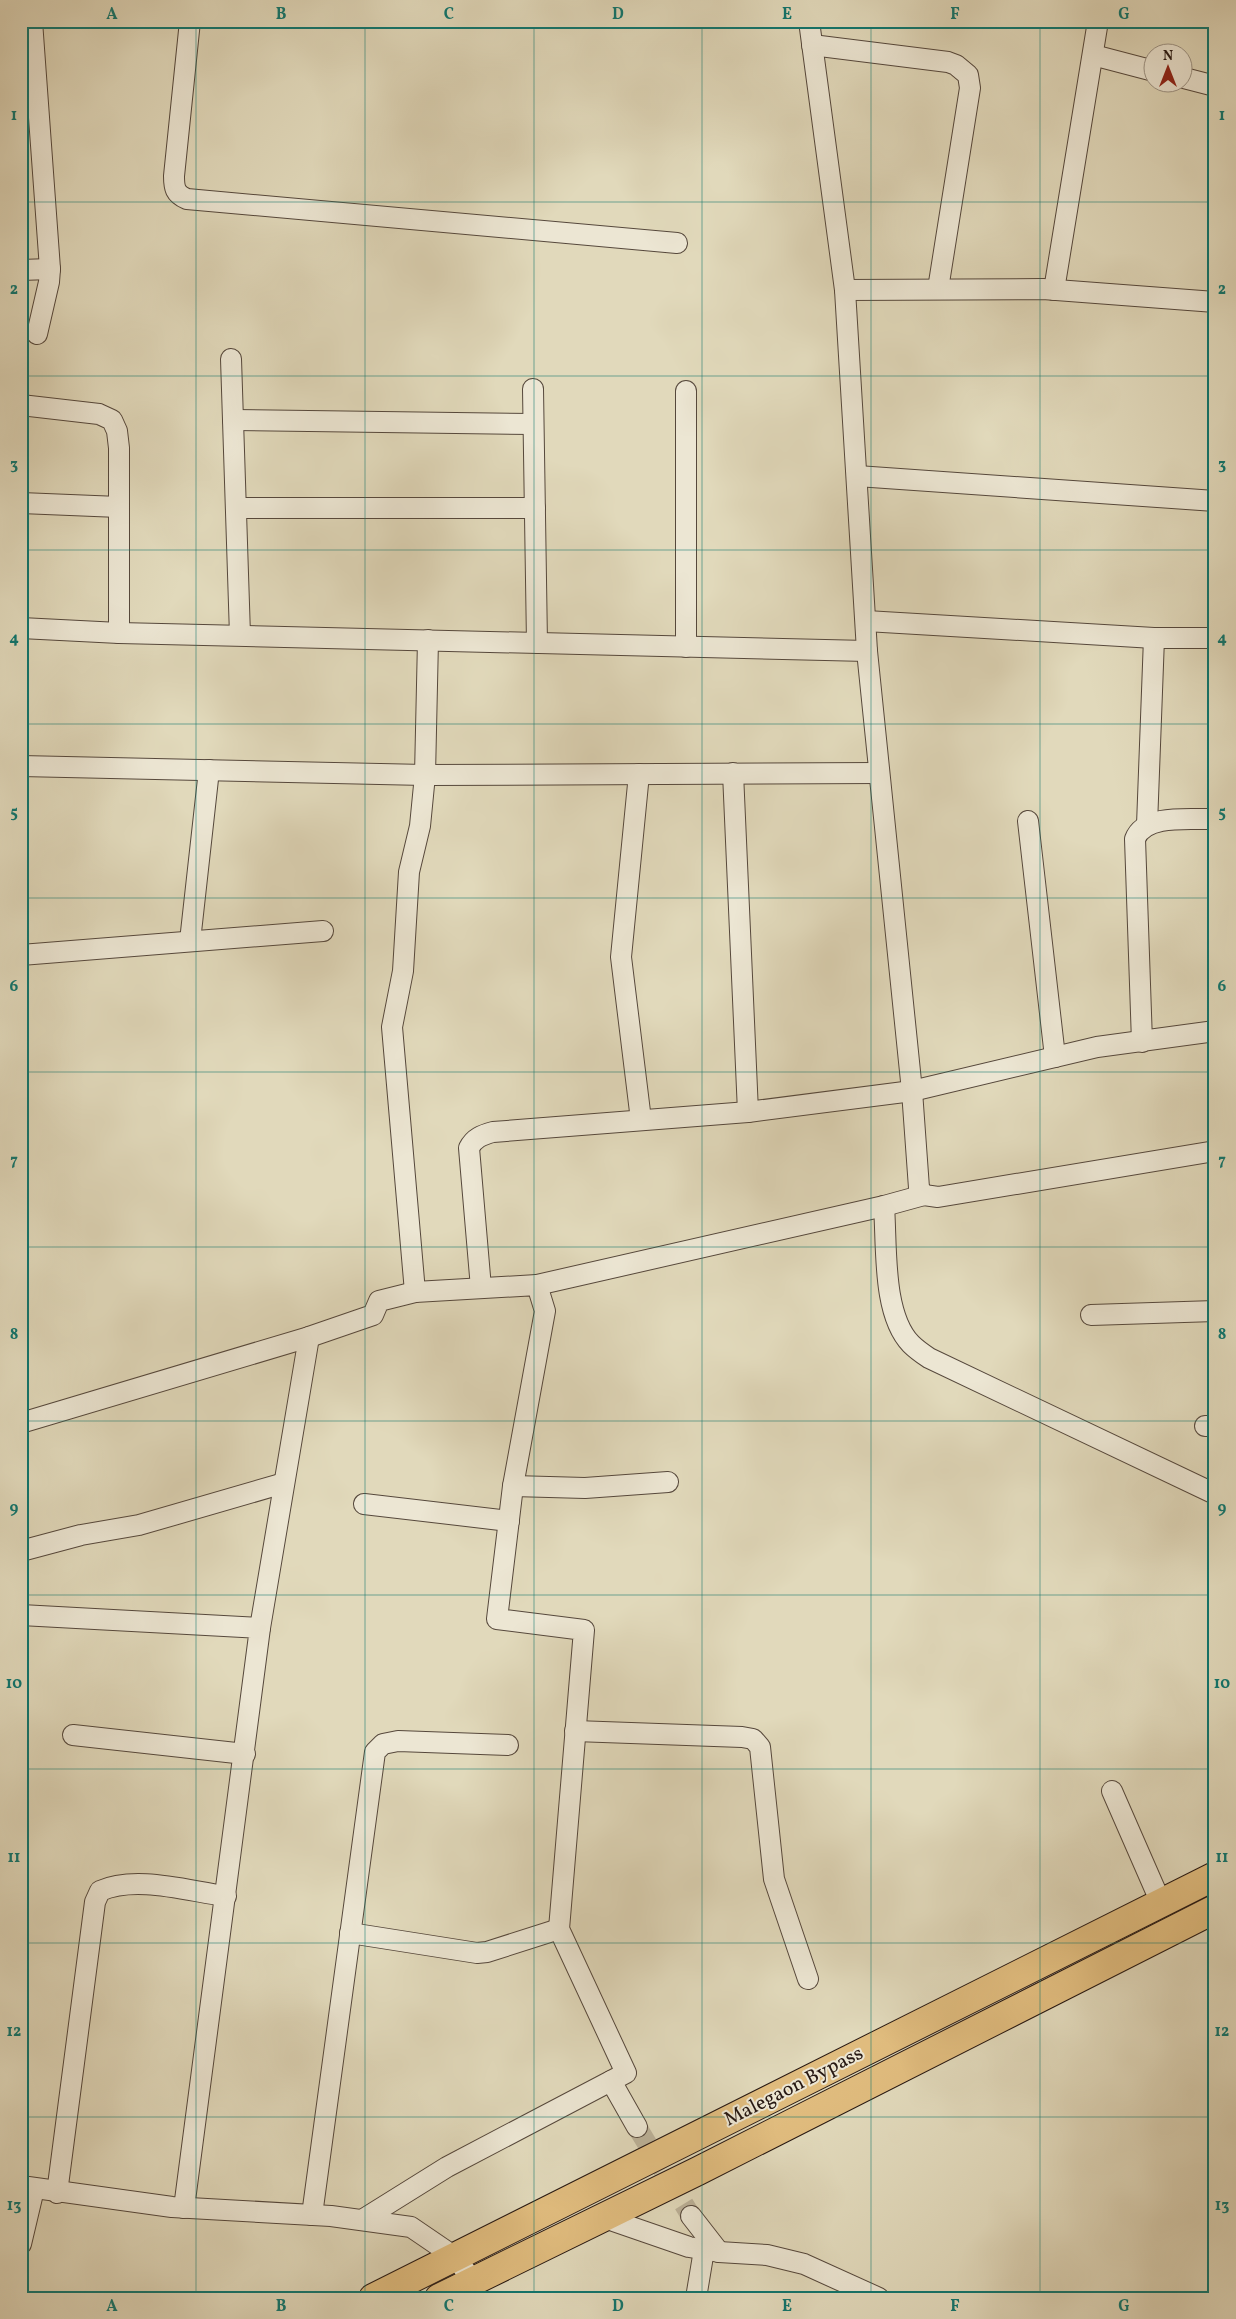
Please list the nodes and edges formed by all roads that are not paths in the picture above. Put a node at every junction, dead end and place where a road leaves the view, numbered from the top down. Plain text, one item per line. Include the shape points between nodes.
1 (32, 21) edge
2 (190, 21) edge
3 (809, 21) edge
4 (1098, 21) edge
5 (812, 45) junction
6 (1093, 55) junction
7 (1144, 68) edge
8 (1194, 81) edge
9 (1215, 86) edge
10 (677, 243) dead end
11 (21, 270) edge
12 (50, 270) junction
13 (938, 289) junction
14 (845, 290) junction
15 (1054, 290) junction
16 (1215, 302) edge
17 (37, 334) dead end
18 (231, 359) dead end
19 (533, 389) dead end
20 (686, 391) dead end
21 (21, 405) edge
22 (233, 420) junction
23 (534, 424) junction
24 (857, 476) junction
25 (1215, 501) edge
26 (21, 503) edge
27 (119, 507) junction
28 (236, 508) junction
29 (535, 508) junction
30 (866, 622) junction
31 (21, 628) edge
32 (118, 633) junction
33 (240, 635) junction
34 (1154, 638) junction
35 (1215, 638) edge
36 (428, 640) junction
37 (538, 643) junction
38 (686, 646) junction
39 (867, 651) junction
40 (21, 766) edge
41 (209, 770) junction
42 (879, 772) junction
43 (733, 773) junction
44 (638, 774) junction
45 (425, 775) junction
46 (1215, 819) edge
47 (1028, 821) dead end
48 (1147, 825) junction
49 (323, 930) dead end
50 (190, 941) junction
51 (21, 955) edge
52 (1215, 1031) edge
53 (1142, 1042) junction
54 (1055, 1057) junction
55 (912, 1091) junction
56 (748, 1112) junction
57 (641, 1120) junction
58 (1215, 1152) edge
59 (924, 1195) junction
60 (884, 1206) junction
61 (537, 1285) junction
62 (481, 1288) junction
63 (415, 1292) junction
64 (1215, 1312) edge
65 (1091, 1315) dead end
66 (309, 1337) junction
67 (21, 1423) edge
68 (668, 1482) dead end
69 (284, 1483) junction
70 (513, 1486) junction
71 (1215, 1494) edge
72 (364, 1504) dead end
73 (509, 1521) junction
74 (21, 1551) edge
75 (21, 1615) edge
76 (260, 1628) junction
77 (575, 1731) junction
78 (73, 1734) dead end
79 (508, 1745) dead end
80 (245, 1754) junction
81 (1112, 1791) dead end
82 (1215, 1876) edge
83 (226, 1896) junction
84 (1161, 1903) junction
85 (1215, 1909) edge
86 (559, 1929) junction
87 (350, 1933) junction
88 (808, 1979) dead end
89 (611, 2081) junction
90 (636, 2127) tunnel mouth
91 (28, 2188) edge
92 (57, 2193) junction
93 (184, 2208) junction
94 (312, 2215) junction
95 (692, 2216) tunnel mouth
96 (602, 2217) junction
97 (362, 2220) junction
98 (21, 2244) edge
99 (712, 2251) junction
100 (455, 2257) junction
101 (474, 2281) junction
102 (373, 2298) edge
103 (440, 2298) edge
104 (696, 2298) edge
105 (879, 2298) edge

1 - 12 street
2 - 10 street via 174,176 180,196
3 - 5 street
4 - 6 street
5 - 13 street via 948,62 968,75 970,88
5 - 14 street
6 - 7 street
6 - 15 street
8 - 9 street
11 - 12 street
12 - 17 street
13 - 14 street
13 - 15 street
14 - 24 street
15 - 16 street
18 - 22 street
19 - 23 street
20 - 38 street
21 - 27 street via 99,414 112,420 119,448
22 - 23 street
22 - 28 street
23 - 29 street
24 - 25 street
24 - 30 street
26 - 27 street
27 - 32 street
28 - 29 street
28 - 33 street
29 - 37 street
30 - 34 street
30 - 39 street
31 - 32 street
32 - 33 street
33 - 36 street
34 - 35 street
34 - 48 street
36 - 37 street
36 - 45 street
37 - 38 street
38 - 39 street
39 - 42 street
40 - 41 street
41 - 45 street
41 - 50 street
42 - 43 street
42 - 55 street
43 - 44 street
43 - 56 street
44 - 45 street
44 - 57 street via 621,957
45 - 63 street via 420,826 408,872 403,971 392,1027
46 - 48 street
47 - 54 street
48 - 53 street via 1138,830 1135,839
49 - 50 street
50 - 51 street
52 - 53 street
53 - 54 street
54 - 55 street
55 - 56 street
55 - 59 street via 919,1188
56 - 57 street
57 - 62 street via 492,1132 472,1142
58 - 59 street via 938,1197
59 - 60 street
60 - 61 street
60 - 71 street via 890,1295 895,1319 910,1344 929,1358
61 - 62 street
61 - 70 street via 545,1311
62 - 63 street
63 - 66 street via 379,1301 373,1315
64 - 65 street
66 - 67 street
66 - 69 street
68 - 70 street via 598,1487
69 - 74 street via 139,1525 81,1535
69 - 76 street
70 - 73 street
72 - 73 street
73 - 77 street via 497,1619 584,1630
75 - 76 street
76 - 80 street
77 - 86 street
77 - 88 street via 753,1739 760,1747 774,1879
78 - 80 street
79 - 87 street via 398,1741 383,1744 375,1752
80 - 83 street
81 - 84 street
82 - 84 highway, Malegaon Bypass
83 - 92 street via 136,1883 115,1884 100,1891 95,1902
83 - 93 street
84 - 100 highway, Malegaon Bypass
85 - 96 highway, Malegaon Bypass
86 - 87 street via 477,1953
86 - 89 street via 626,2073
87 - 94 street
89 - 90 street
89 - 97 street via 447,2167
91 - 92 street
91 - 98 street
92 - 93 street
93 - 94 street
94 - 97 street
95 - 99 street
96 - 99 street
96 - 101 highway, Malegaon Bypass
97 - 100 street via 411,2227
99 - 104 street
99 - 105 street via 767,2255 804,2264
100 - 101 street
100 - 102 highway, Malegaon Bypass
101 - 103 highway, Malegaon Bypass

